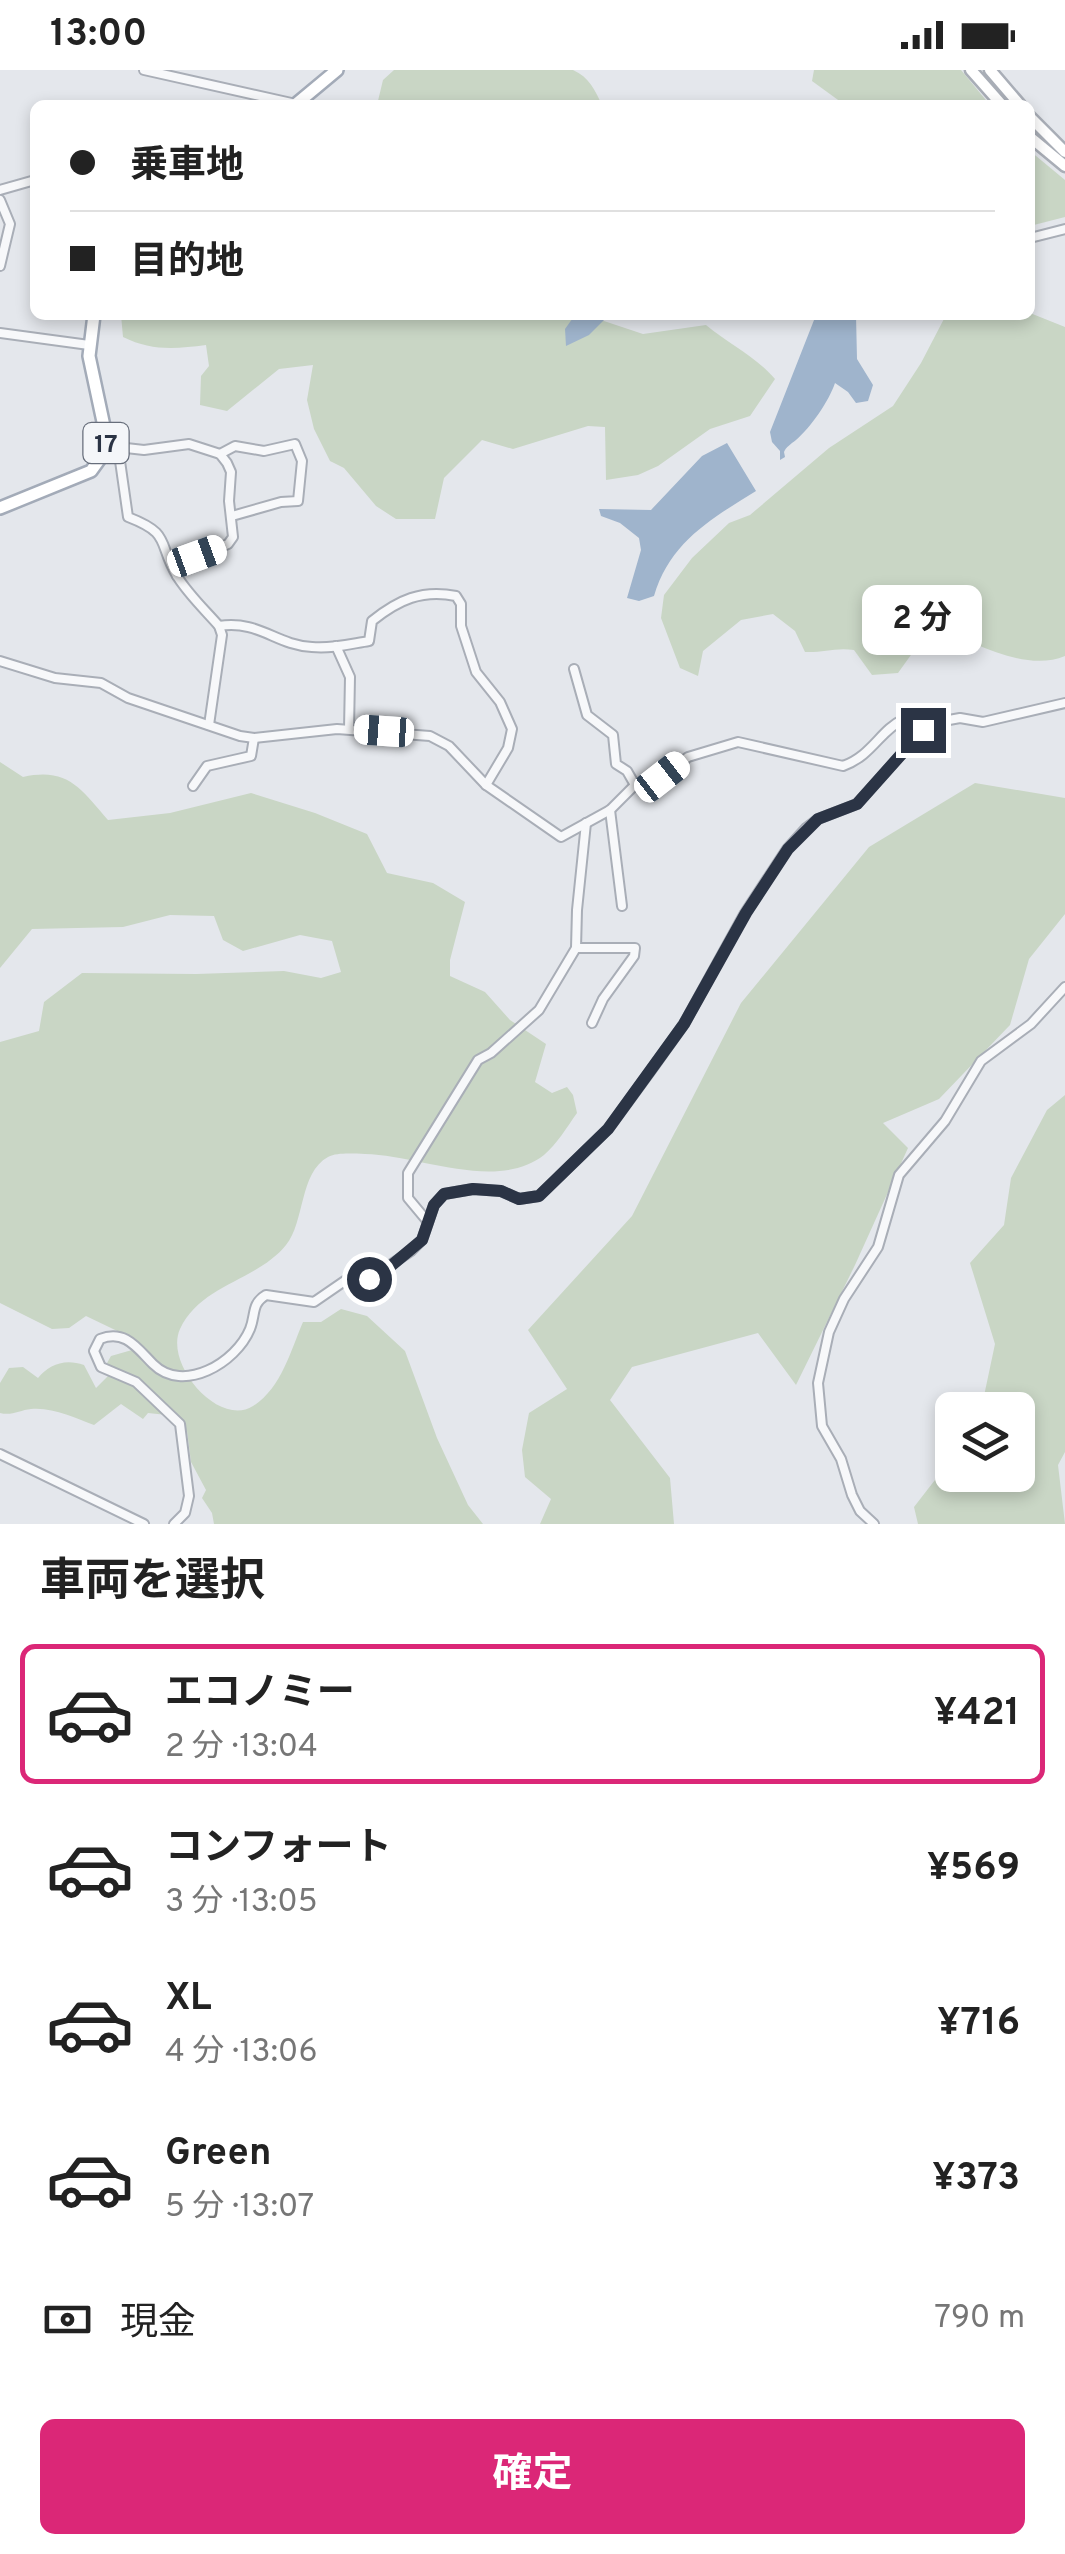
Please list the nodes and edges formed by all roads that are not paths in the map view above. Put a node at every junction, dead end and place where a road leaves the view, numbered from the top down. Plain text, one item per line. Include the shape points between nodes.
1 (144, 70) edge
2 (337, 70) edge
3 (971, 70) edge
4 (990, 70) edge
5 (278, 100) edge
6 (301, 100) edge
7 (998, 100) edge
8 (1016, 100) edge
9 (1035, 122) edge
10 (1035, 142) edge
11 (1065, 152) edge
12 (1065, 166) edge
13 (30, 181) edge
14 (0, 190) edge
15 (0, 200) edge
16 (1065, 228) edge
17 (1035, 237) edge
18 (0, 266) edge
19 (93, 320) edge
20 (0, 333) edge
21 (89, 346) junction
22 (112, 446) junction
23 (220, 454) junction
24 (0, 508) edge
25 (232, 516) junction
26 (177, 576) junction
27 (219, 626) junction
28 (336, 646) junction
29 (0, 661) edge
30 (574, 669) dead end
31 (1065, 703) edge
32 (945, 720) junction
33 (208, 726) junction
34 (349, 729) junction
35 (254, 738) junction
36 (636, 785) junction
37 (193, 786) dead end
38 (486, 786) junction
39 (610, 810) junction
40 (586, 823) junction
41 (622, 906) dead end
42 (576, 948) junction
43 (1065, 987) edge
44 (592, 1023) dead end
45 (428, 1222) junction
46 (0, 1454) edge
47 (144, 1524) edge
48 (174, 1524) edge
49 (874, 1524) edge

1 - 5 street
2 - 6 main road
3 - 7 street
4 - 8 street
9 - 11 street
10 - 12 street
13 - 14 street
15 - 18 street via 10,224
16 - 17 street
19 - 21 main road, 17
20 - 21 street
21 - 22 main road, 17
22 - 23 street via 189,444
22 - 24 main road, 17 via 90,471
22 - 26 street via 128,517 161,536
23 - 25 street via 231,472
23 - 25 street via 235,446 264,451 294,444 302,461 298,501
25 - 26 street via 228,544 182,563
26 - 27 street
27 - 28 street via 240,623 309,648
27 - 33 street via 223,644
28 - 34 street via 350,676
28 - 38 street via 369,641 372,621 412,596 456,596 476,672 512,729
29 - 33 street via 101,683
30 - 36 street via 586,712 614,735 616,764
31 - 32 street via 982,722
32 - 36 street via 904,718 843,766 738,742 688,757 662,777
32 - 45 street via 923,730 857,804 818,819 788,849 652,1069 608,1129 539,1196 458,1190 438,1199
33 - 35 street
34 - 35 street
34 - 38 street via 440,740
35 - 37 street via 251,756 207,766
36 - 39 street
38 - 40 street via 561,837
39 - 40 street
39 - 41 street
40 - 42 street
42 - 44 street via 635,948
42 - 45 street via 539,1010 478,1060 408,1173 408,1198
43 - 49 street via 1031,1024 981,1061 945,1121 900,1175 878,1247 830,1332 818,1384 822,1426 860,1511
45 - 48 street via 411,1251 369,1279 346,1280 314,1302 266,1294 242,1340 194,1376 163,1372 128,1339 100,1339 94,1351 101,1366 136,1382 180,1424 189,1496
46 - 47 street

